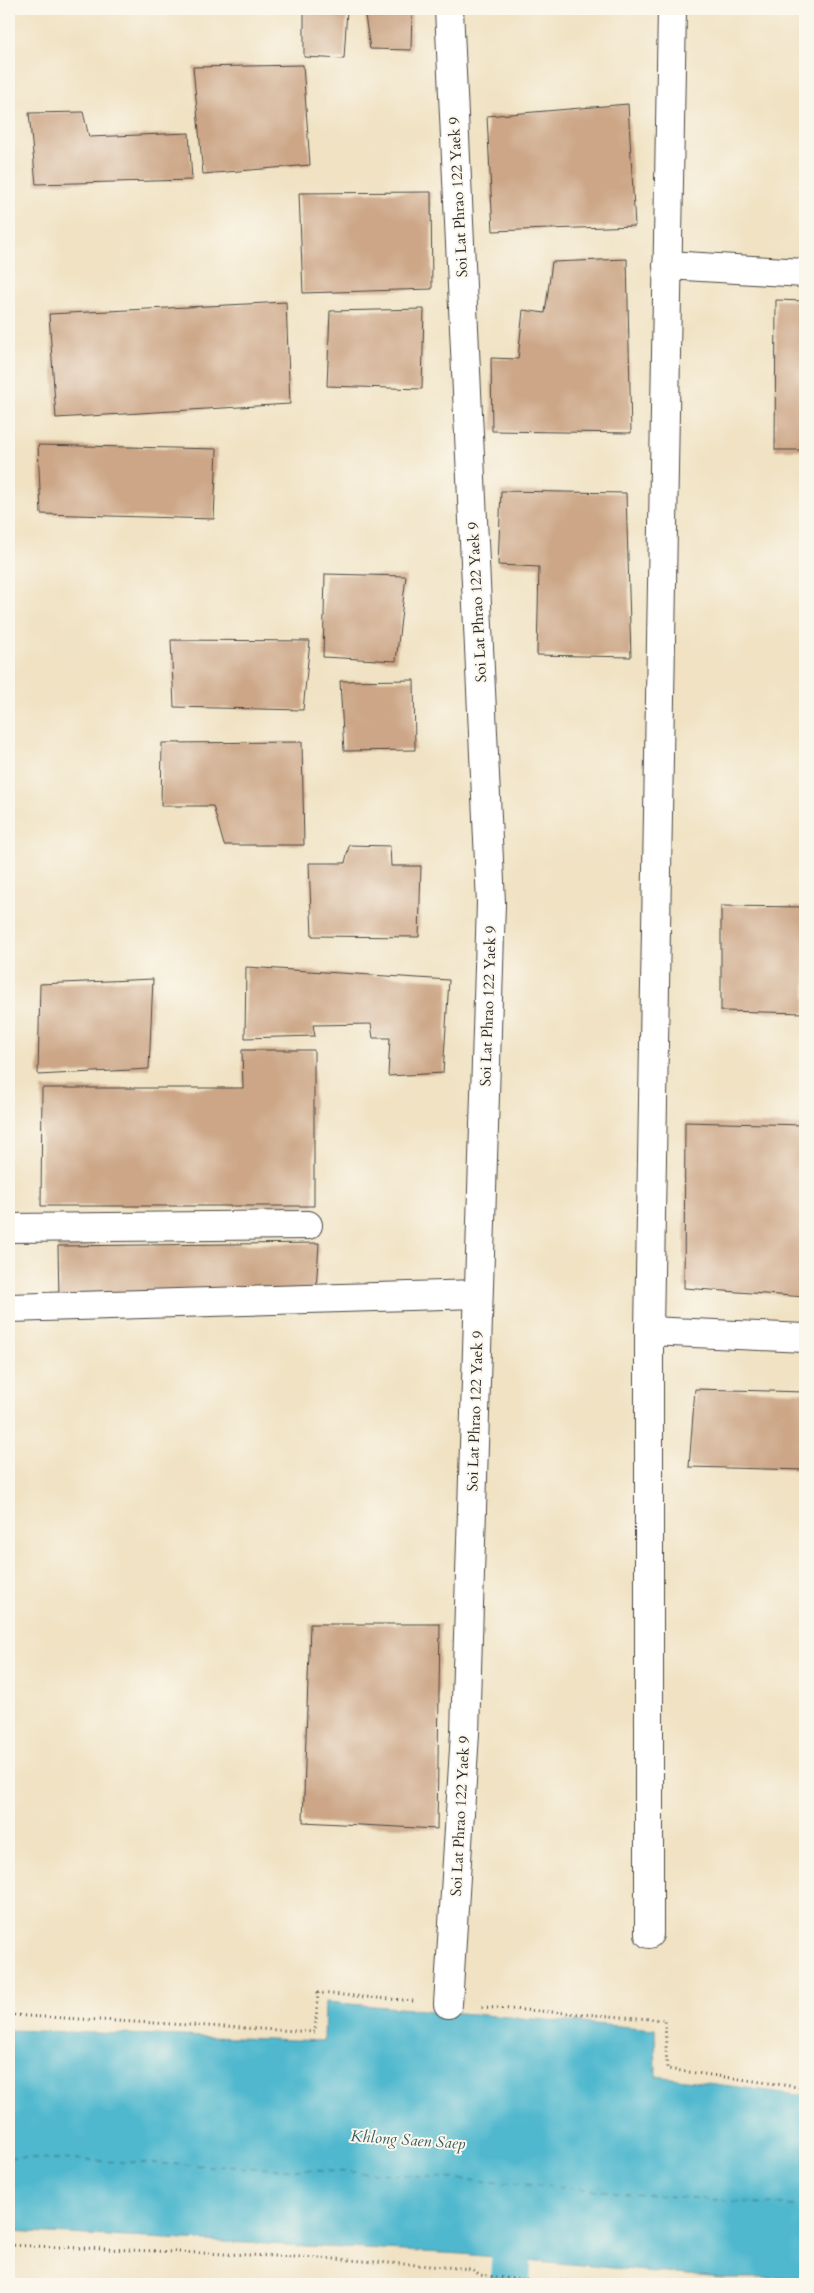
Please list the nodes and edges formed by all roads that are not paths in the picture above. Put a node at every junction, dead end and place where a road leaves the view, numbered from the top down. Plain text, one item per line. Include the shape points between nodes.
1 (449, 9) edge
2 (672, 9) edge
3 (667, 265) junction
4 (805, 273) edge
5 (308, 1225) dead end
6 (9, 1228) edge
7 (478, 1294) junction
8 (9, 1308) edge
9 (649, 1331) junction
10 (805, 1338) edge
11 (649, 1934) dead end
12 (448, 2004) road end

1 - 7 street, Soi Lat Phrao 122 Yaek 9 via 491,903
2 - 3 street
3 - 4 street
3 - 9 street
5 - 6 street
7 - 8 street
7 - 12 street, Soi Lat Phrao 122 Yaek 9 via 465,1733
9 - 10 street
9 - 11 street

